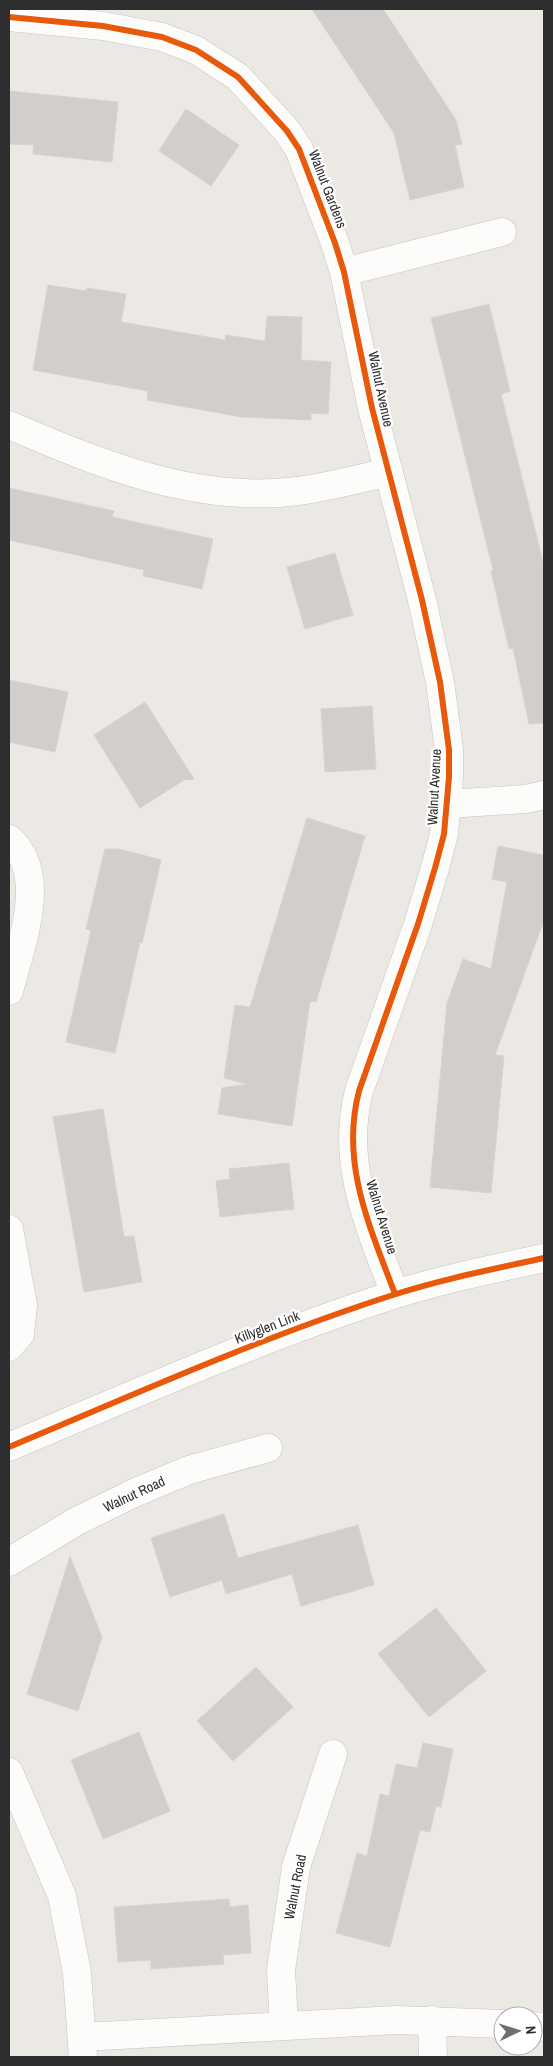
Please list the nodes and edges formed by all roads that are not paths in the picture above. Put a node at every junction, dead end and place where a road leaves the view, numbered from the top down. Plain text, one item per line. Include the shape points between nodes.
1 (9, 17) edge
2 (502, 232) dead end
3 (344, 272) junction
4 (9, 425) edge
5 (388, 472) junction
6 (544, 795) edge
7 (447, 804) junction
8 (9, 839) edge
9 (9, 991) edge
10 (9, 1229) edge
11 (544, 1258) edge
12 (395, 1294) junction
13 (9, 1346) edge
14 (9, 1447) edge
15 (268, 1448) dead end
16 (9, 1562) edge
17 (333, 1754) dead end
18 (9, 1772) edge
19 (432, 2020) junction
20 (493, 2023) edge
21 (284, 2025) junction
22 (83, 2047) edge
23 (433, 2057) edge

1 - 3 street, Walnut Gardens via 103,26 162,37 196,50 238,77 299,149
2 - 3 street
3 - 5 street, Walnut Avenue
4 - 5 street via 115,468 212,490 297,491
5 - 7 street, Walnut Avenue via 440,682 449,750
6 - 7 street, Walnut Avenue
7 - 12 street, Walnut Avenue via 444,834 435,868 359,1091 353,1120 352,1143 358,1185
8 - 9 street via 19,848 31,885 30,905
10 - 13 street via 23,1305 20,1334
11 - 12 street, Killyglen Link
12 - 14 street, Killyglen Link via 181,1374
15 - 16 street, Walnut Road via 189,1470 134,1493 76,1521
17 - 21 street, Walnut Road via 296,1867 281,1970
18 - 22 street via 62,1896 78,1974
19 - 20 street
19 - 21 street
19 - 23 street
21 - 22 street

